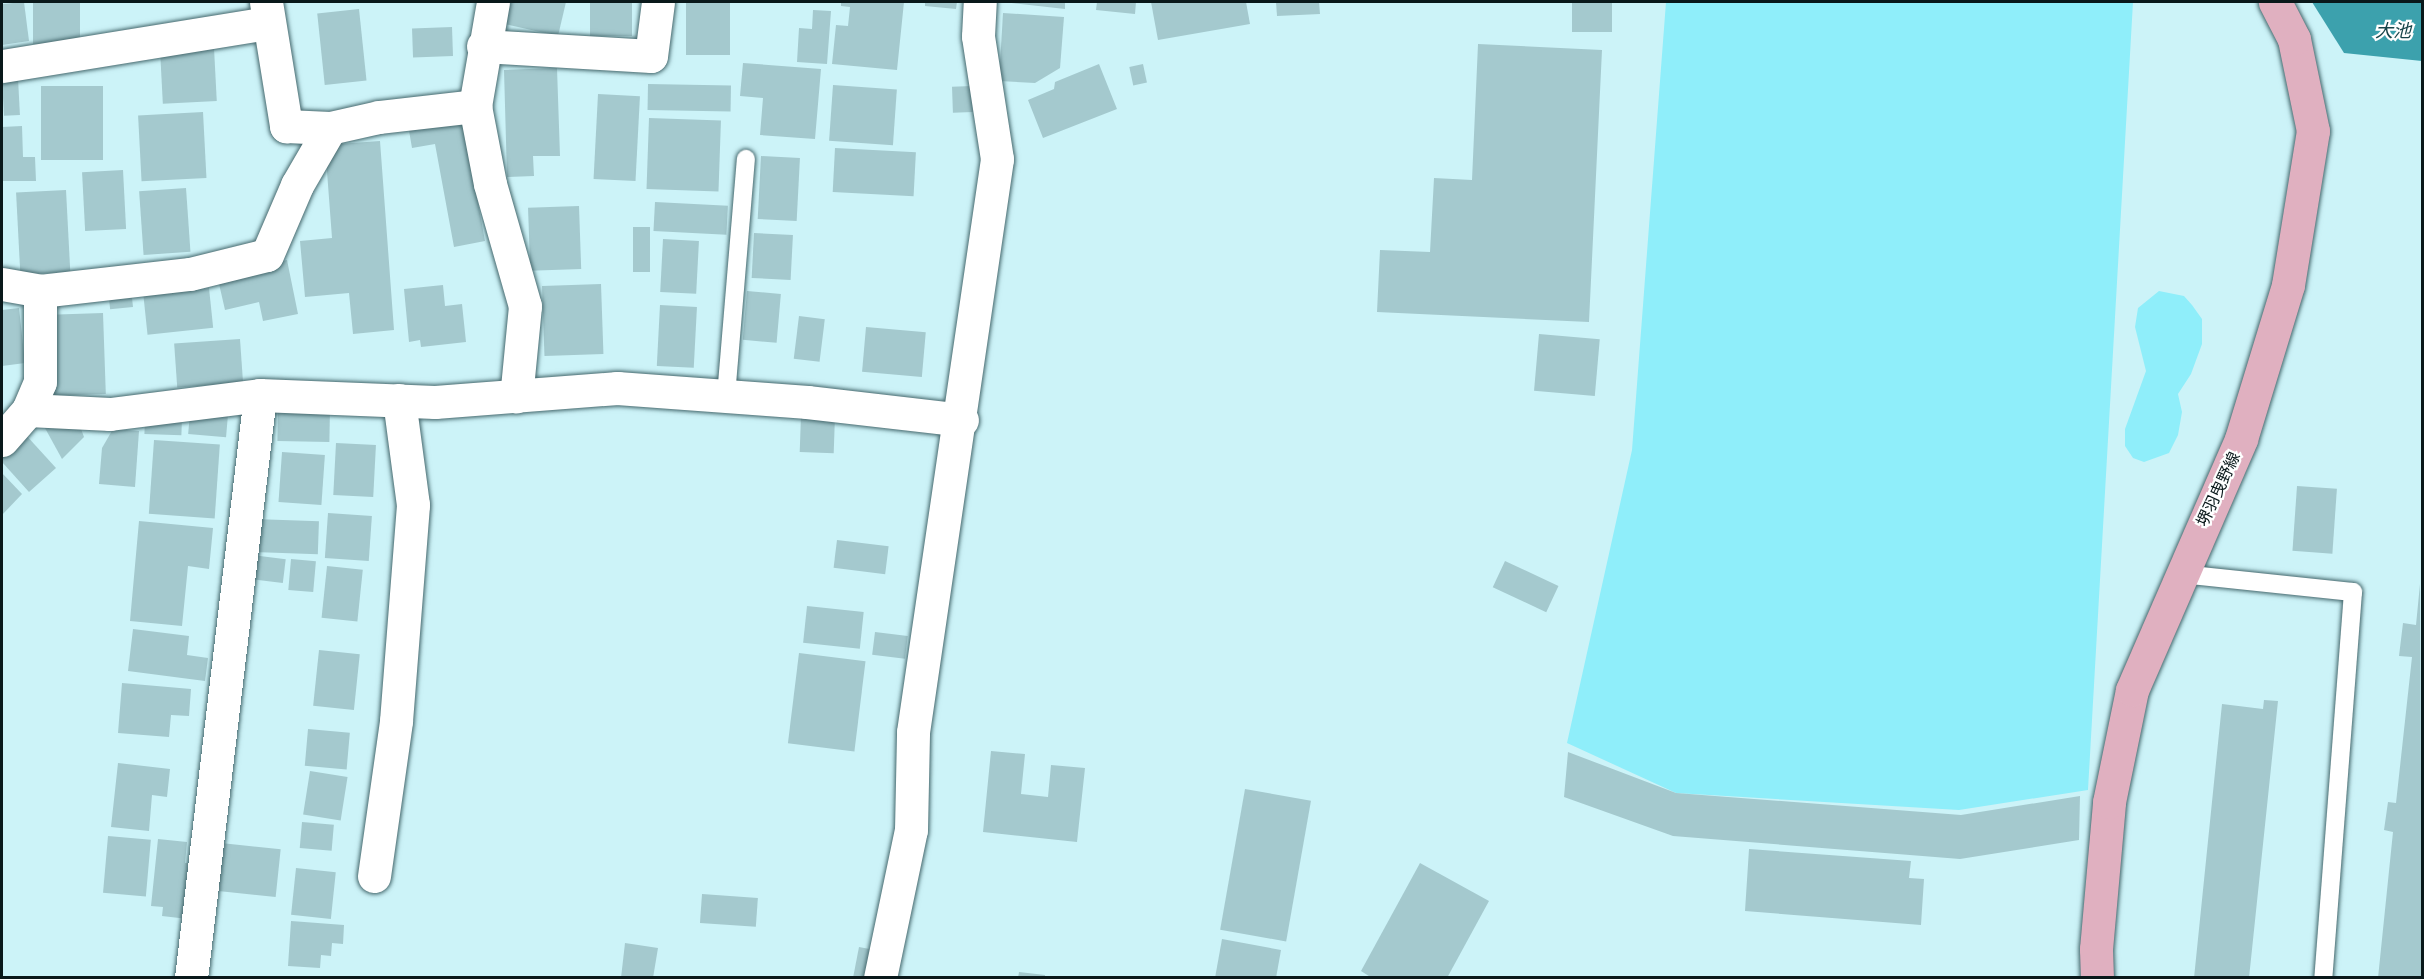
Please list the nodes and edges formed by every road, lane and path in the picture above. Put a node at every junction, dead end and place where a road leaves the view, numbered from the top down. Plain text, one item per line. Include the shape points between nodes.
1 (493, 2) edge
2 (658, 2) edge
3 (980, 2) edge
4 (2275, 2) edge
5 (266, 12) edge
6 (483, 46) junction
7 (2, 66) edge
8 (475, 106) junction
9 (330, 128) junction
10 (746, 159) dead end
11 (2, 285) edge
12 (40, 291) junction
13 (260, 395) junction
14 (516, 396) junction
15 (726, 396) junction
16 (399, 400) junction
17 (28, 410) junction
18 (962, 420) junction
19 (2, 440) edge
20 (2181, 574) junction
21 (368, 861) dead end
22 (191, 978) edge
23 (880, 978) edge
24 (2097, 978) edge
25 (2323, 978) edge

1 - 6 street
2 - 6 street via 651,56
3 - 18 street via 978,36 997,159
4 - 20 main road, 堺羽曳野線 via 2294,39 2313,131 2292,261 2241,439
5 - 7 street
5 - 9 street via 286,126
6 - 8 street
8 - 9 street via 380,117
8 - 14 street via 490,184 525,306
9 - 12 street via 297,184 267,255 190,274
10 - 15 lane
11 - 12 street
12 - 17 street via 40,382
13 - 16 street
13 - 17 street via 110,414
13 - 22 street
14 - 15 street via 617,388
14 - 16 street
15 - 18 street
16 - 21 street via 413,505 393,640 396,721
17 - 19 street
18 - 23 street via 940,542 914,732 911,830
20 - 24 main road, 堺羽曳野線 via 2132,690 2109,802
20 - 25 lane via 2353,592

